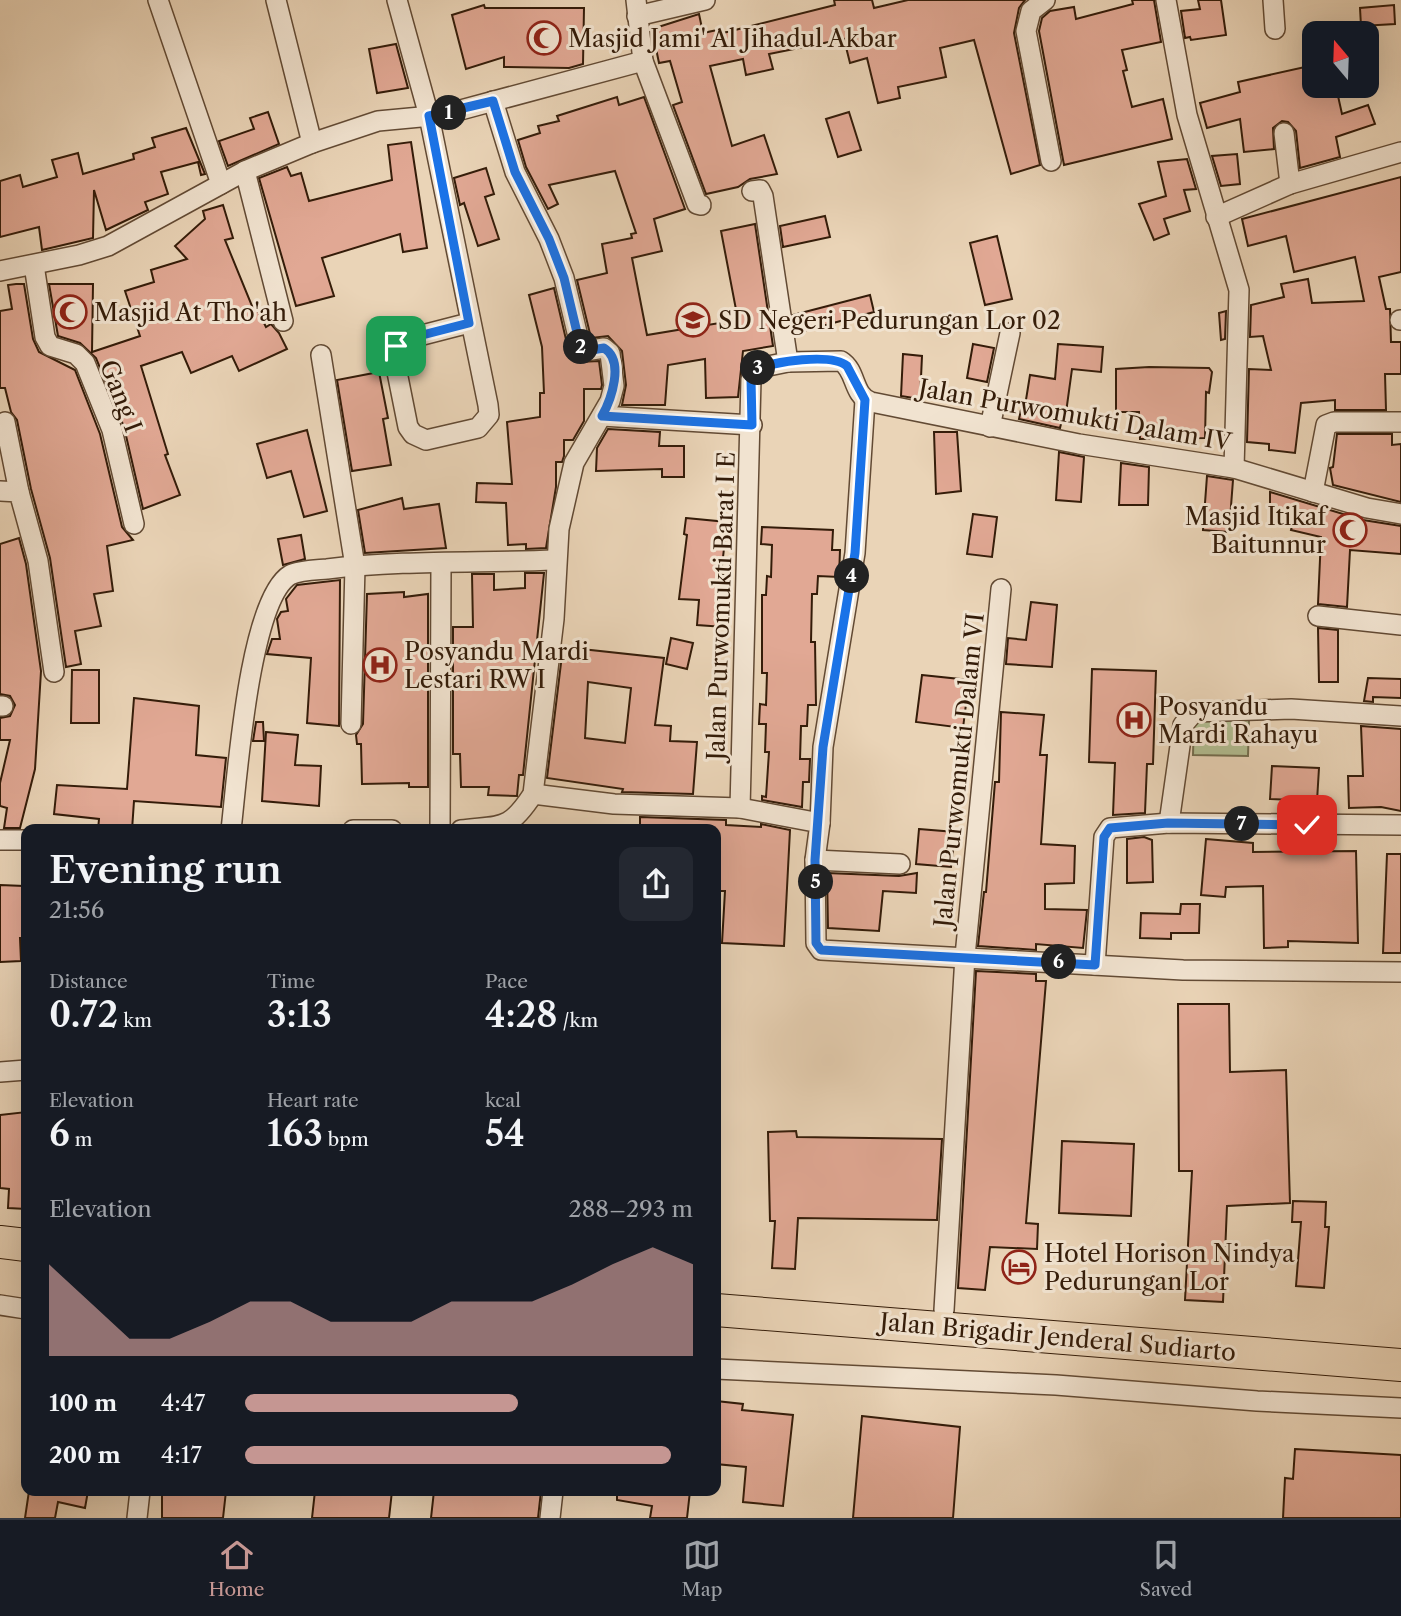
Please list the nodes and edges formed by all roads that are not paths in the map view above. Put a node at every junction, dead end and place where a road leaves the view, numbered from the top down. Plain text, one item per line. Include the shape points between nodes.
1 (158, 0) edge
2 (276, 0) edge
3 (397, 0) edge
4 (705, 0) edge
5 (1045, 0) edge
6 (1166, 0) edge
7 (1273, 0) edge
8 (636, 8) edge
9 (1275, 29) dead end
10 (643, 61) junction
11 (493, 101) junction
12 (429, 116) junction
13 (1284, 133) dead end
14 (312, 143) junction
15 (1401, 152) edge
16 (1051, 161) dead end
17 (245, 171) junction
18 (221, 184) junction
19 (1290, 184) junction
20 (752, 191) dead end
21 (701, 205) dead end
22 (1216, 217) junction
23 (34, 265) junction
24 (0, 271) edge
25 (283, 321) dead end
26 (469, 323) junction
27 (1010, 333) dead end
28 (321, 355) dead end
29 (788, 362) junction
30 (865, 400) junction
31 (602, 416) junction
32 (5, 422) dead end
33 (1401, 422) edge
34 (752, 425) junction
35 (990, 428) junction
36 (1234, 468) junction
37 (10, 492) edge
38 (1313, 492) junction
39 (1401, 514) edge
40 (134, 524) dead end
41 (555, 560) junction
42 (441, 564) junction
43 (355, 566) junction
44 (1001, 589) dead end
45 (1318, 616) dead end
46 (1401, 625) edge
47 (54, 672) dead end
48 (1401, 716) edge
49 (351, 724) dead end
50 (533, 794) junction
51 (740, 807) junction
52 (820, 823) junction
53 (1168, 823) junction
54 (232, 824) edge
55 (440, 824) edge
56 (507, 824) edge
57 (1401, 825) edge
58 (0, 840) edge
59 (21, 840) edge
60 (815, 860) junction
61 (900, 864) dead end
62 (965, 956) junction
63 (1095, 965) junction
64 (1401, 972) edge
65 (21, 1070) edge
66 (0, 1072) edge
67 (0, 1242) edge
68 (21, 1244) edge
69 (0, 1258) edge
70 (21, 1260) edge
71 (721, 1296) edge
72 (0, 1305) edge
73 (21, 1308) edge
74 (721, 1310) edge
75 (944, 1310) junction
76 (1401, 1346) edge
77 (1401, 1365) edge
78 (721, 1369) edge
79 (1401, 1408) edge
80 (139, 1496) edge
81 (552, 1496) edge
82 (137, 1518) edge
83 (550, 1518) edge

1 - 18 street
2 - 14 street
3 - 12 street
4 - 8 street
5 - 16 street via 1031,11 1026,31
6 - 22 street via 1187,116
7 - 9 street
8 - 10 street
10 - 11 street
10 - 21 street
11 - 12 street
11 - 31 street via 515,172 564,278 580,345 585,351 607,350 612,357 610,401
12 - 14 street via 378,121
12 - 26 street
13 - 19 street
14 - 17 street
15 - 19 street
17 - 18 street
17 - 25 street
18 - 23 street via 108,246
19 - 22 street
20 - 29 street via 760,190 763,196
22 - 36 street via 1239,290
23 - 24 street
23 - 40 street, Gang I via 45,337 50,346 76,354 85,363 111,430
26 - 26 street via 489,415 478,428 419,438 408,427 393,352 403,340
27 - 35 street
28 - 43 street
29 - 30 street via 845,363
29 - 34 street, Jalan Purwomukti Barat I E via 758,368 751,379
30 - 35 street, Jalan Purwomukti Dalam IV
30 - 52 street via 855,553 823,747
31 - 34 street
31 - 41 street via 575,463
32 - 37 street
33 - 38 street via 1326,425
34 - 51 street, Jalan Purwomukti Barat I E
35 - 36 street, Jalan Purwomukti Dalam IV
36 - 38 street, Jalan Purwomukti Dalam IV
37 - 47 street via 38,561
38 - 39 street, Jalan Purwomukti Dalam IV
41 - 42 street
41 - 50 street via 554,619
42 - 43 street
42 - 55 street
43 - 49 street
43 - 54 street via 293,573 283,581 262,622
44 - 62 street, Jalan Purwomukti Dalam VI
45 - 46 street
48 - 53 street via 1291,709 1194,712 1183,725
50 - 51 street via 614,804
50 - 56 street via 518,817
51 - 52 street
52 - 60 street
53 - 57 street
53 - 63 street via 1116,826 1106,831
58 - 59 street
60 - 61 street
60 - 62 street via 816,943 821,950
62 - 63 street
62 - 75 street, Jalan Purwomukti Dalam VI
63 - 64 street
65 - 66 street
67 - 68 main road
69 - 70 main road
71 - 75 main road, Jalan Brigadir Jenderal Sudiarto
72 - 73 street
74 - 77 main road, Jalan Brigadir Jenderal Sudiarto
75 - 76 main road, Jalan Brigadir Jenderal Sudiarto
78 - 79 street
80 - 82 street
81 - 83 street

